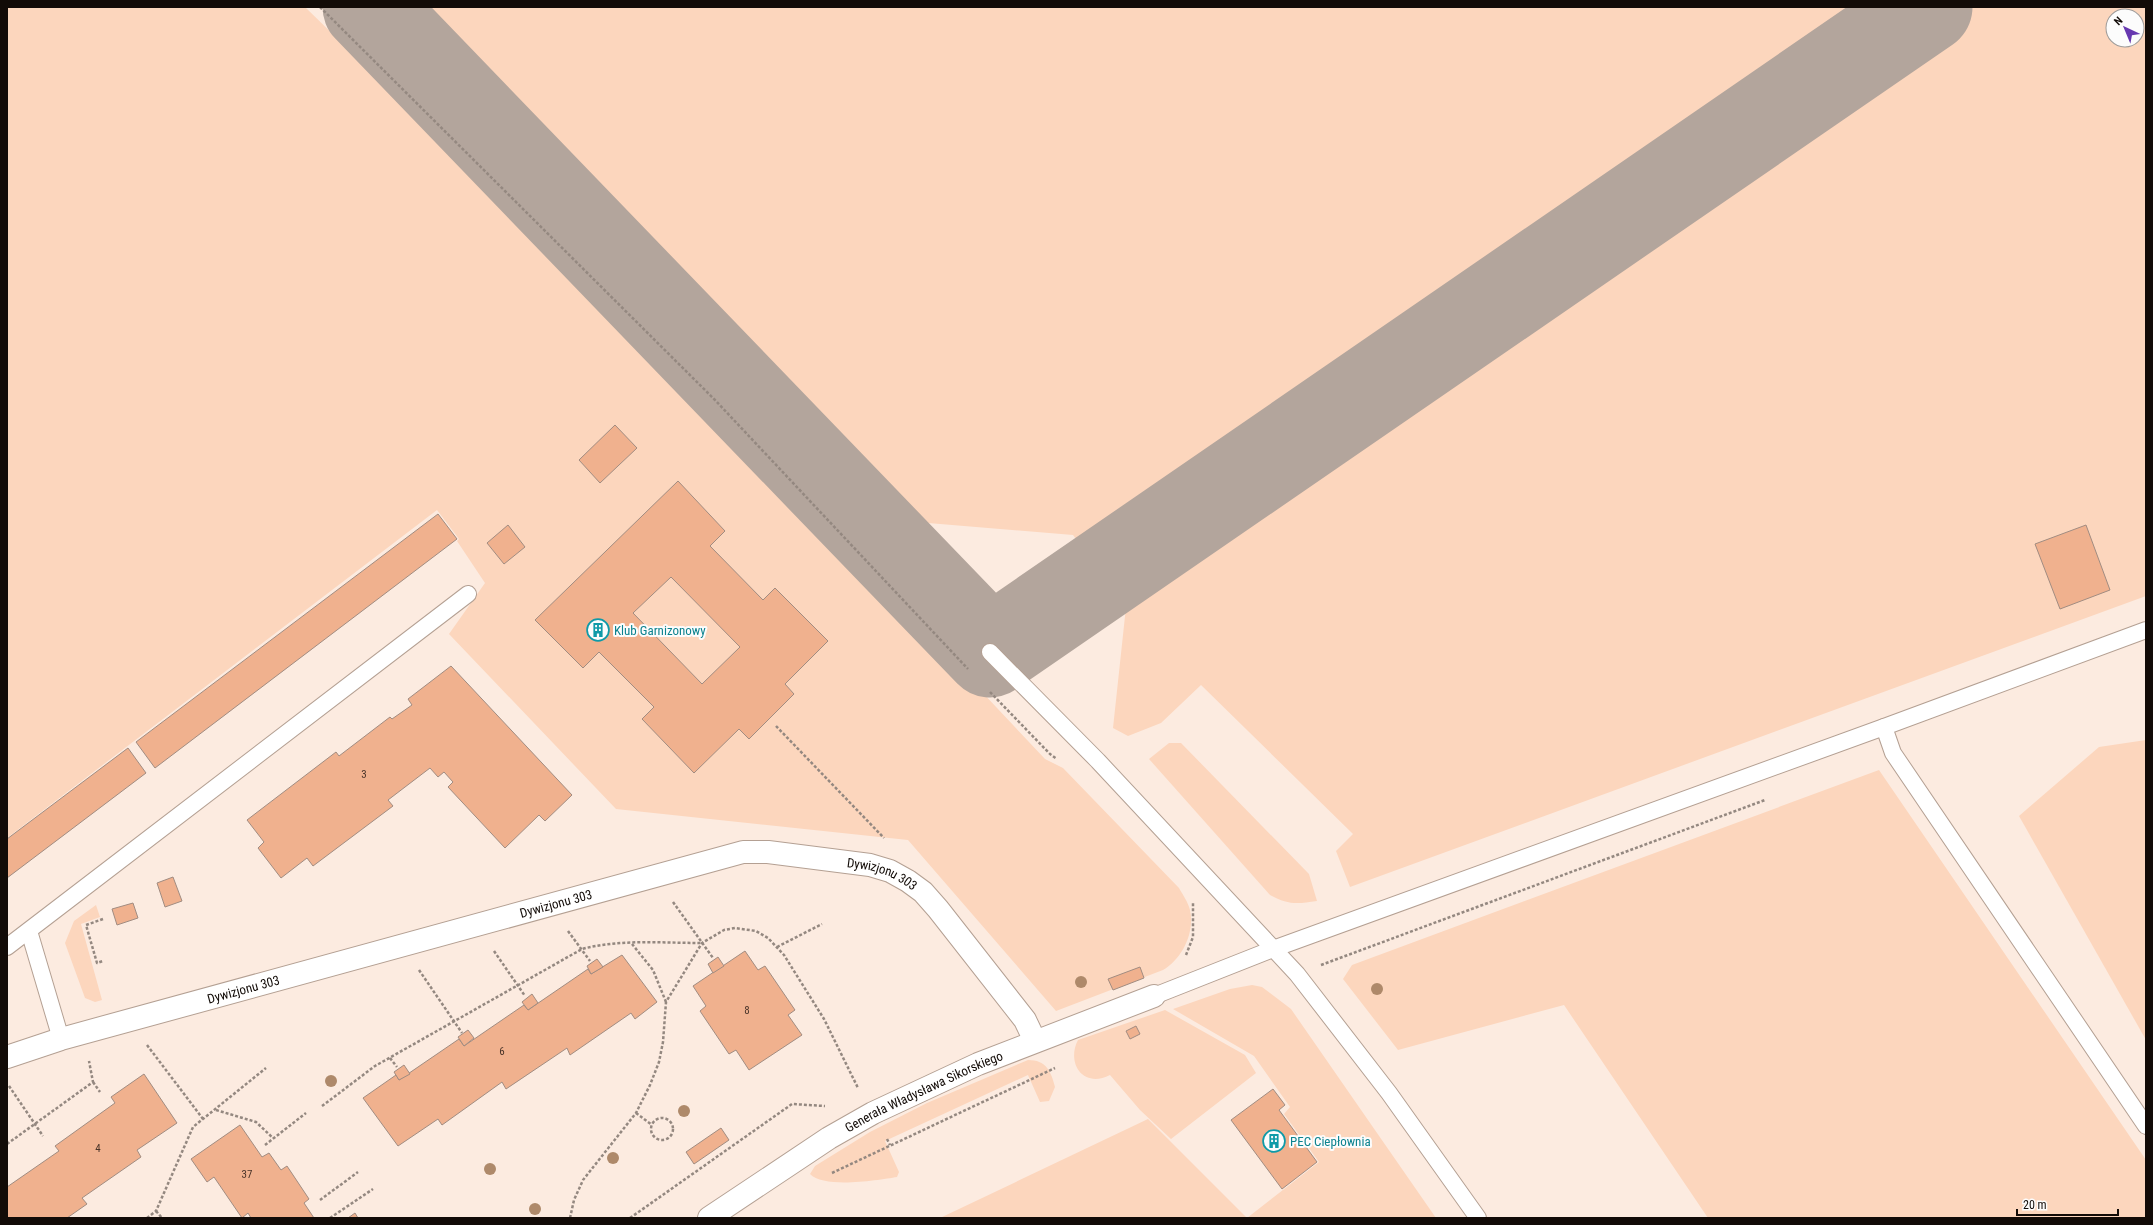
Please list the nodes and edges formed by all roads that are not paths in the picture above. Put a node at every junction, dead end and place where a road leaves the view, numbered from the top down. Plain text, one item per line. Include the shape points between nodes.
1 (468, 594) dead end
2 (2146, 630) edge
3 (990, 652) dead end
4 (1884, 727) junction
5 (29, 931) junction
6 (7, 947) edge
7 (1273, 949) junction
8 (1154, 996) joint
9 (61, 1039) junction
10 (1035, 1041) junction
11 (7, 1057) edge
12 (2146, 1126) edge
13 (709, 1218) edge
14 (1478, 1218) edge

1 - 5 lane
2 - 4 lane
3 - 7 lane via 1098,762
4 - 7 lane
4 - 12 lane via 1893,753
5 - 6 lane
5 - 9 lane
7 - 8 lane
7 - 14 lane via 1297,974 1389,1093
8 - 10 street, Generała Władysława Sikorskiego
9 - 10 street, Dywizjonu 303 via 526,910 755,851 870,865 890,871 908,881 923,892 938,909 1025,1020
9 - 11 street, Dywizjonu 303
10 - 13 street, Generała Władysława Sikorskiego via 873,1113 797,1159

